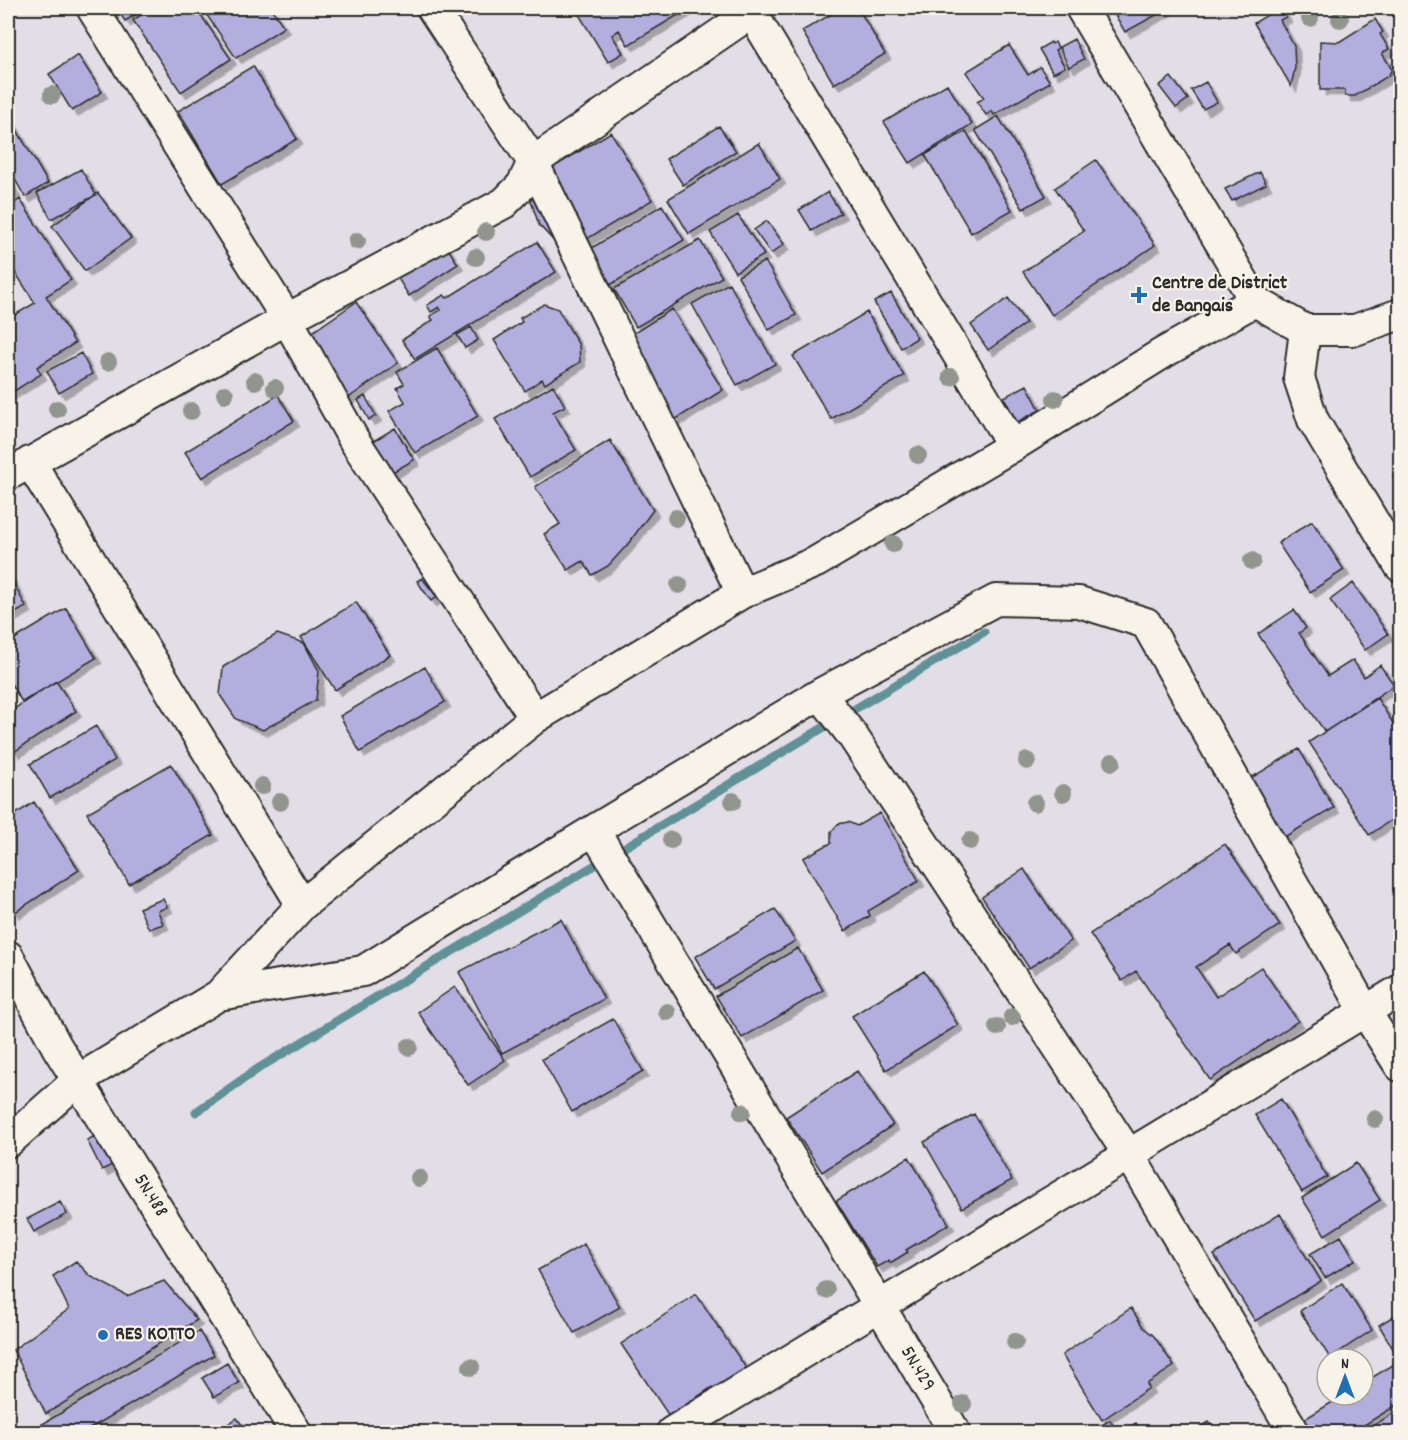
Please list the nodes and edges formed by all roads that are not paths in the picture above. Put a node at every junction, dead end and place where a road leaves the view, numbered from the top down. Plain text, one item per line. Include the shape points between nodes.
1 (92, 8) edge
2 (432, 8) edge
3 (1081, 8) edge
4 (752, 9) edge
5 (533, 162) junction
6 (1255, 302) junction
7 (1401, 314) edge
8 (287, 319) junction
9 (1305, 330) junction
10 (1013, 446) junction
11 (19, 469) edge
12 (1401, 566) edge
13 (742, 593) junction
14 (820, 694) junction
15 (535, 718) junction
16 (594, 830) junction
17 (302, 905) junction
18 (8, 956) edge
19 (1401, 990) edge
20 (219, 995) junction
21 (1365, 1011) junction
22 (1401, 1066) edge
23 (78, 1080) junction
24 (8, 1142) edge
25 (1129, 1155) junction
26 (880, 1306) junction
27 (296, 1432) edge
28 (672, 1432) edge
29 (955, 1432) edge
30 (1294, 1432) edge

1 - 8 street
2 - 5 street
3 - 6 street
4 - 5 street
4 - 10 street
5 - 8 street via 522,185 504,202
5 - 13 street
6 - 9 street
6 - 10 street via 1163,353
7 - 9 street via 1355,330
8 - 11 street
8 - 15 street via 354,440
9 - 12 street via 1299,378 1313,420
10 - 13 street via 816,562
11 - 17 street
13 - 15 street
14 - 16 street
14 - 21 street via 996,600 1079,602 1146,623
14 - 25 street via 852,735
15 - 17 street
16 - 20 street via 363,971
16 - 26 street, 5N.429
17 - 20 street
18 - 23 street, 5N.488
19 - 21 street
20 - 23 street
21 - 22 street
21 - 25 street
23 - 24 street
23 - 27 street, 5N.488
25 - 26 street
25 - 30 street
26 - 28 street
26 - 29 street, 5N.429

